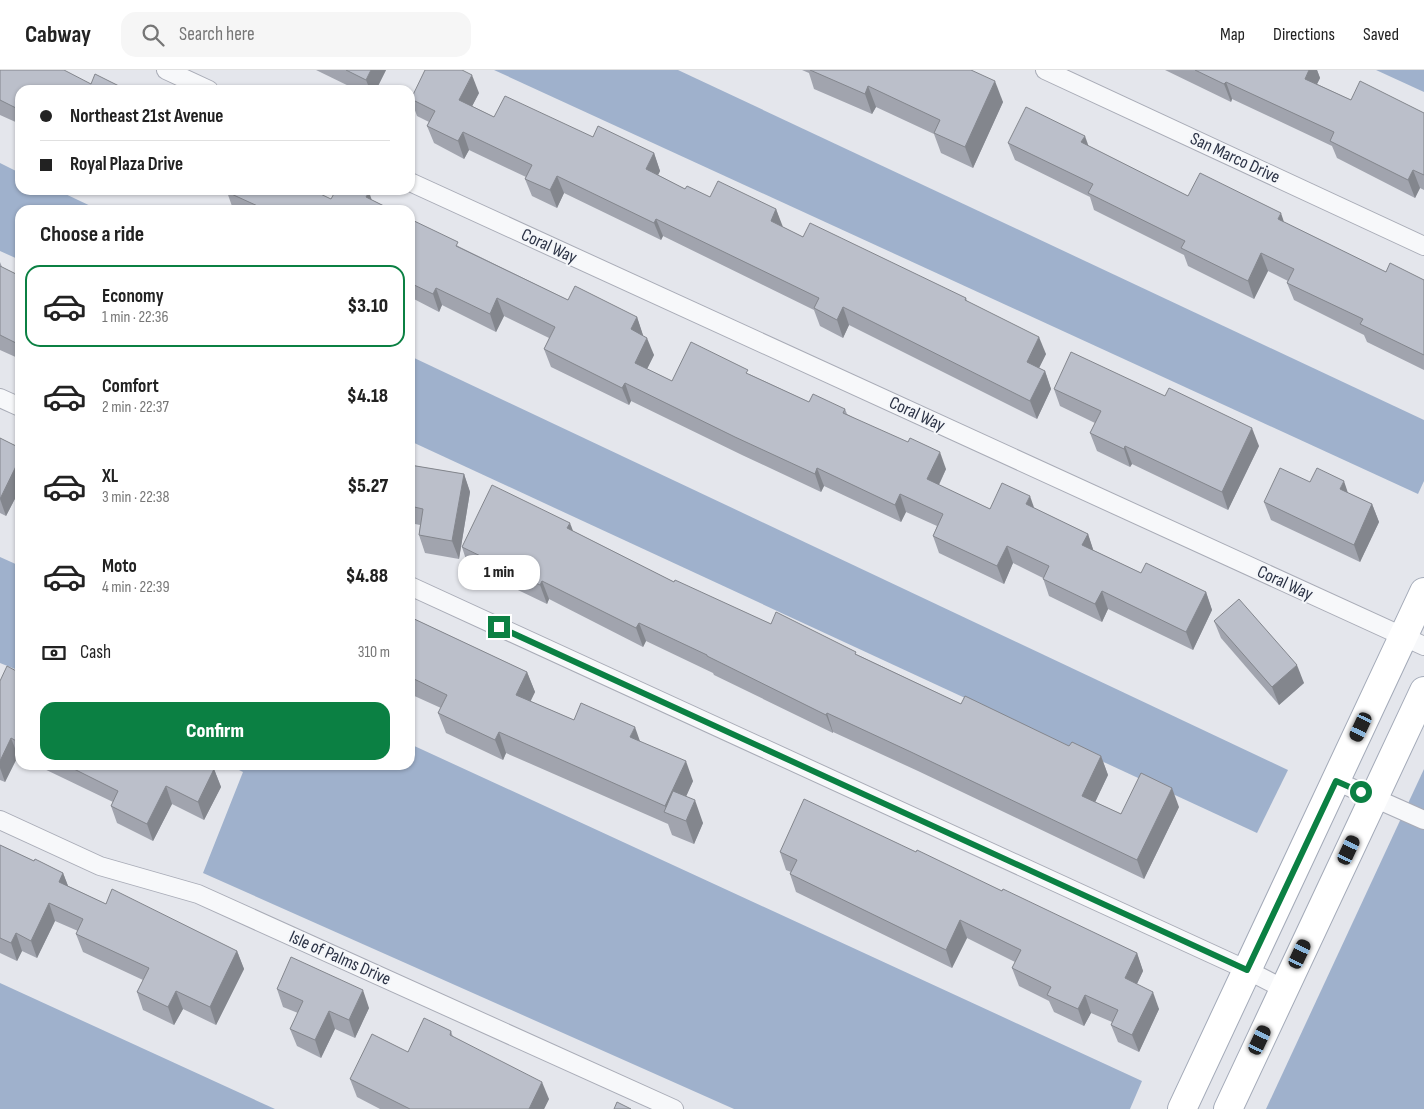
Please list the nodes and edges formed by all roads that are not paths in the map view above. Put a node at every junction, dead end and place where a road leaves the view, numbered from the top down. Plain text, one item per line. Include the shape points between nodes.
1 (166, 70) edge
2 (1046, 70) edge
3 (198, 85) edge
4 (415, 184) edge
5 (1424, 246) edge
6 (0, 398) edge
7 (15, 405) edge
8 (415, 588) edge
9 (1424, 592) edge
10 (1414, 642) edge
11 (1424, 691) edge
12 (1336, 781) junction
13 (1374, 797) junction
14 (0, 820) edge
15 (1424, 820) edge
16 (1247, 970) junction
17 (1284, 989) junction
18 (674, 1109) edge
19 (1182, 1109) edge
20 (1228, 1109) edge

1 - 3 street
2 - 5 street, San Marco Drive
4 - 10 street, Coral Way
6 - 7 street
8 - 16 street
9 - 10 main road
10 - 12 main road
11 - 13 main road
12 - 13 street
12 - 16 main road
13 - 15 street
13 - 17 main road
14 - 18 street, Isle of Palms Drive via 100,866 198,894
16 - 17 street
16 - 19 main road
17 - 20 main road

